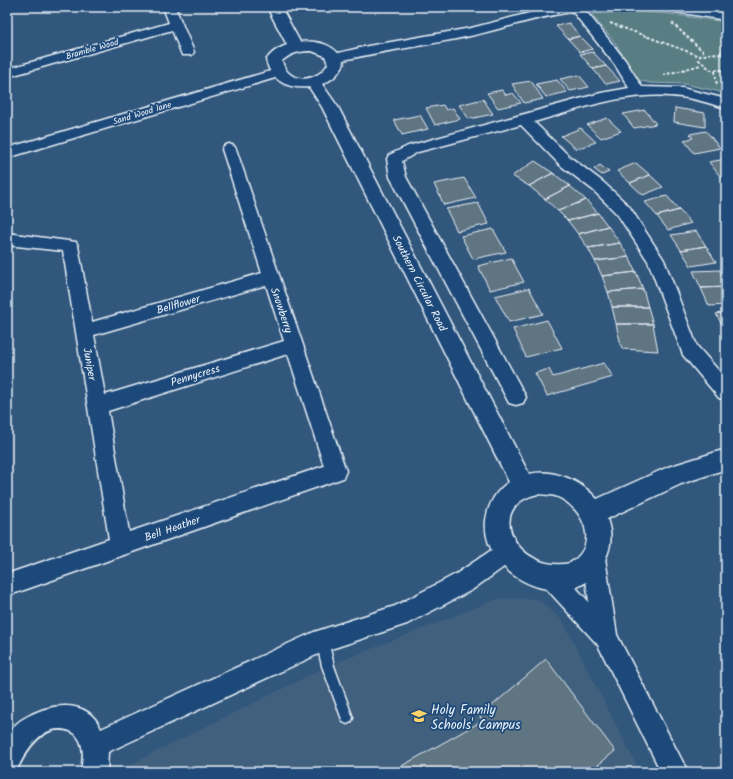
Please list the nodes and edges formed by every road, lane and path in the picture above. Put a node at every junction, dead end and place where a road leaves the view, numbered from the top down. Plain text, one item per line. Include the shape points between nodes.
1 (169, 7) edge
2 (274, 7) edge
3 (581, 7) edge
4 (576, 8) edge
5 (657, 9) dead end
6 (600, 10) dead end
7 (529, 12) edge
8 (669, 13) edge
9 (726, 16) edge
10 (609, 22) dead end
11 (176, 25) junction
12 (726, 43) edge
13 (295, 47) junction
14 (187, 52) dead end
15 (705, 53) junction
16 (720, 54) junction
17 (700, 56) junction
18 (726, 56) edge
19 (335, 58) junction
20 (701, 65) junction
21 (726, 70) edge
22 (7, 73) edge
23 (277, 73) junction
24 (313, 82) junction
25 (644, 91) junction
26 (726, 104) edge
27 (524, 120) junction
28 (229, 149) dead end
29 (7, 153) edge
30 (7, 239) edge
31 (271, 277) junction
32 (84, 331) junction
33 (294, 345) junction
34 (726, 392) edge
35 (516, 397) dead end
36 (97, 406) junction
37 (726, 459) edge
38 (336, 471) joint
39 (523, 486) junction
40 (593, 513) junction
41 (121, 546) junction
42 (507, 552) junction
43 (594, 558) junction
44 (552, 578) junction
45 (7, 585) edge
46 (606, 637) junction
47 (322, 640) junction
48 (347, 718) dead end
49 (96, 744) junction
50 (7, 762) edge
51 (94, 772) edge
52 (675, 772) edge

1 - 11 street
2 - 13 main road
3 - 4 street
4 - 7 street
4 - 25 street
5 - 6 path
7 - 19 street via 518,19 471,32 359,51
8 - 9 street
8 - 15 path
10 - 17 path
11 - 14 street
11 - 22 street, Bramble Wood
12 - 16 path
13 - 19 main road via 320,48
13 - 23 main road via 286,50 274,60
15 - 16 path
15 - 17 path
16 - 18 path
17 - 20 path
19 - 24 main road via 336,64 330,75
20 - 21 path via 715,71
20 - 25 path via 662,76
23 - 24 main road via 292,81
23 - 29 street, Sand Wood lane
24 - 39 main road, Southern Circular Road via 330,107
25 - 26 street via 699,94
25 - 27 street via 608,96
27 - 34 street via 565,161 598,186 623,210 656,260 689,350
27 - 35 street via 412,149 394,159 398,177
28 - 31 street, Snowberry
30 - 32 street, Juniper via 70,246
31 - 32 street, Bellflower
31 - 33 street, Snowberry
32 - 36 street, Juniper
33 - 36 street, Pennycress
33 - 38 street, Snowberry
36 - 41 street, Juniper
37 - 40 main road via 676,475
38 - 41 street, Bell Heather
39 - 40 main road via 538,483 554,484 583,500
39 - 42 main road via 510,494 502,506 498,521 499,537
40 - 43 main road via 599,528 599,544
41 - 45 street, Bell Heather
42 - 44 main road via 519,565 535,575
42 - 47 street via 464,582 399,616
43 - 44 main road via 584,570 570,577
43 - 46 street
44 - 46 street
46 - 52 street
47 - 48 lane via 328,666
47 - 49 street
49 - 50 street via 91,732 82,722 70,717 56,716 42,720 29,728 18,740
49 - 51 street

